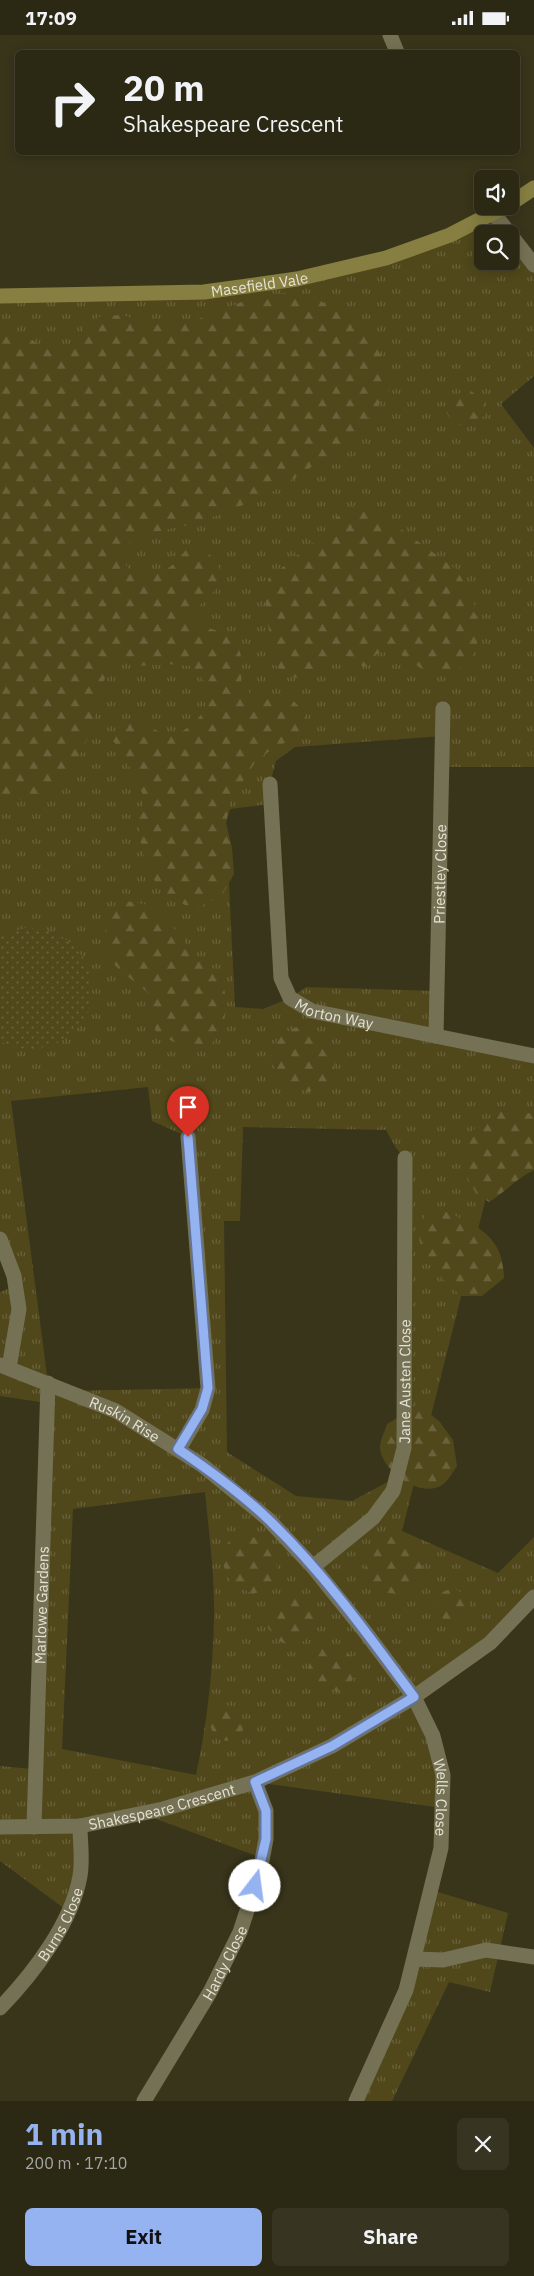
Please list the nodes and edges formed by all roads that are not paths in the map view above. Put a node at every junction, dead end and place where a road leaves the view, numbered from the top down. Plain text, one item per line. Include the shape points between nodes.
1 (390, 35) edge
2 (396, 50) edge
3 (534, 188) edge
4 (519, 197) edge
5 (490, 215) edge
6 (519, 246) edge
7 (534, 265) edge
8 (0, 296) edge
9 (443, 709) dead end
10 (270, 784) dead end
11 (436, 1036) junction
12 (534, 1056) edge
13 (188, 1137) dead end
14 (405, 1158) dead end
15 (0, 1239) edge
16 (4, 1366) edge
17 (48, 1383) junction
18 (178, 1449) junction
19 (313, 1567) junction
20 (534, 1597) edge
21 (414, 1697) junction
22 (255, 1782) junction
23 (80, 1826) junction
24 (0, 1827) edge
25 (34, 1827) junction
26 (534, 1957) edge
27 (415, 1959) junction
28 (0, 2008) edge
29 (144, 2101) edge
30 (356, 2101) edge

1 - 2 street
3 - 4 street
5 - 8 street, Masefield Vale via 450,235 386,258 297,279 204,292
6 - 7 street
9 - 11 street, Priestley Close
10 - 11 street, Morton Way via 280,978 290,998 312,1011
11 - 12 street, Morton Way
13 - 18 street via 208,1388 202,1409
14 - 19 street, Jane Austen Close via 404,1448 393,1491 373,1518
15 - 16 street via 14,1276 19,1309
16 - 17 street, Ruskin Rise
17 - 18 street, Ruskin Rise via 116,1411
17 - 25 street, Marlowe Gardens
18 - 19 street, Ruskin Rise via 268,1519
19 - 21 street, Ruskin Rise
20 - 21 street, Shakespeare Crescent via 490,1643
21 - 22 street, Shakespeare Crescent via 332,1746
21 - 27 street, Wells Close via 433,1736 443,1775 441,1848
22 - 23 street, Shakespeare Crescent via 163,1809
22 - 29 street, Hardy Close via 266,1811 266,1839 260,1871 240,1932 210,1992
23 - 25 street, Shakespeare Crescent
23 - 28 street, Burns Close via 80,1875 69,1912 57,1937
24 - 25 street, Shakespeare Crescent
26 - 27 street via 486,1950 443,1960
27 - 30 street, Wells Close via 406,1990

